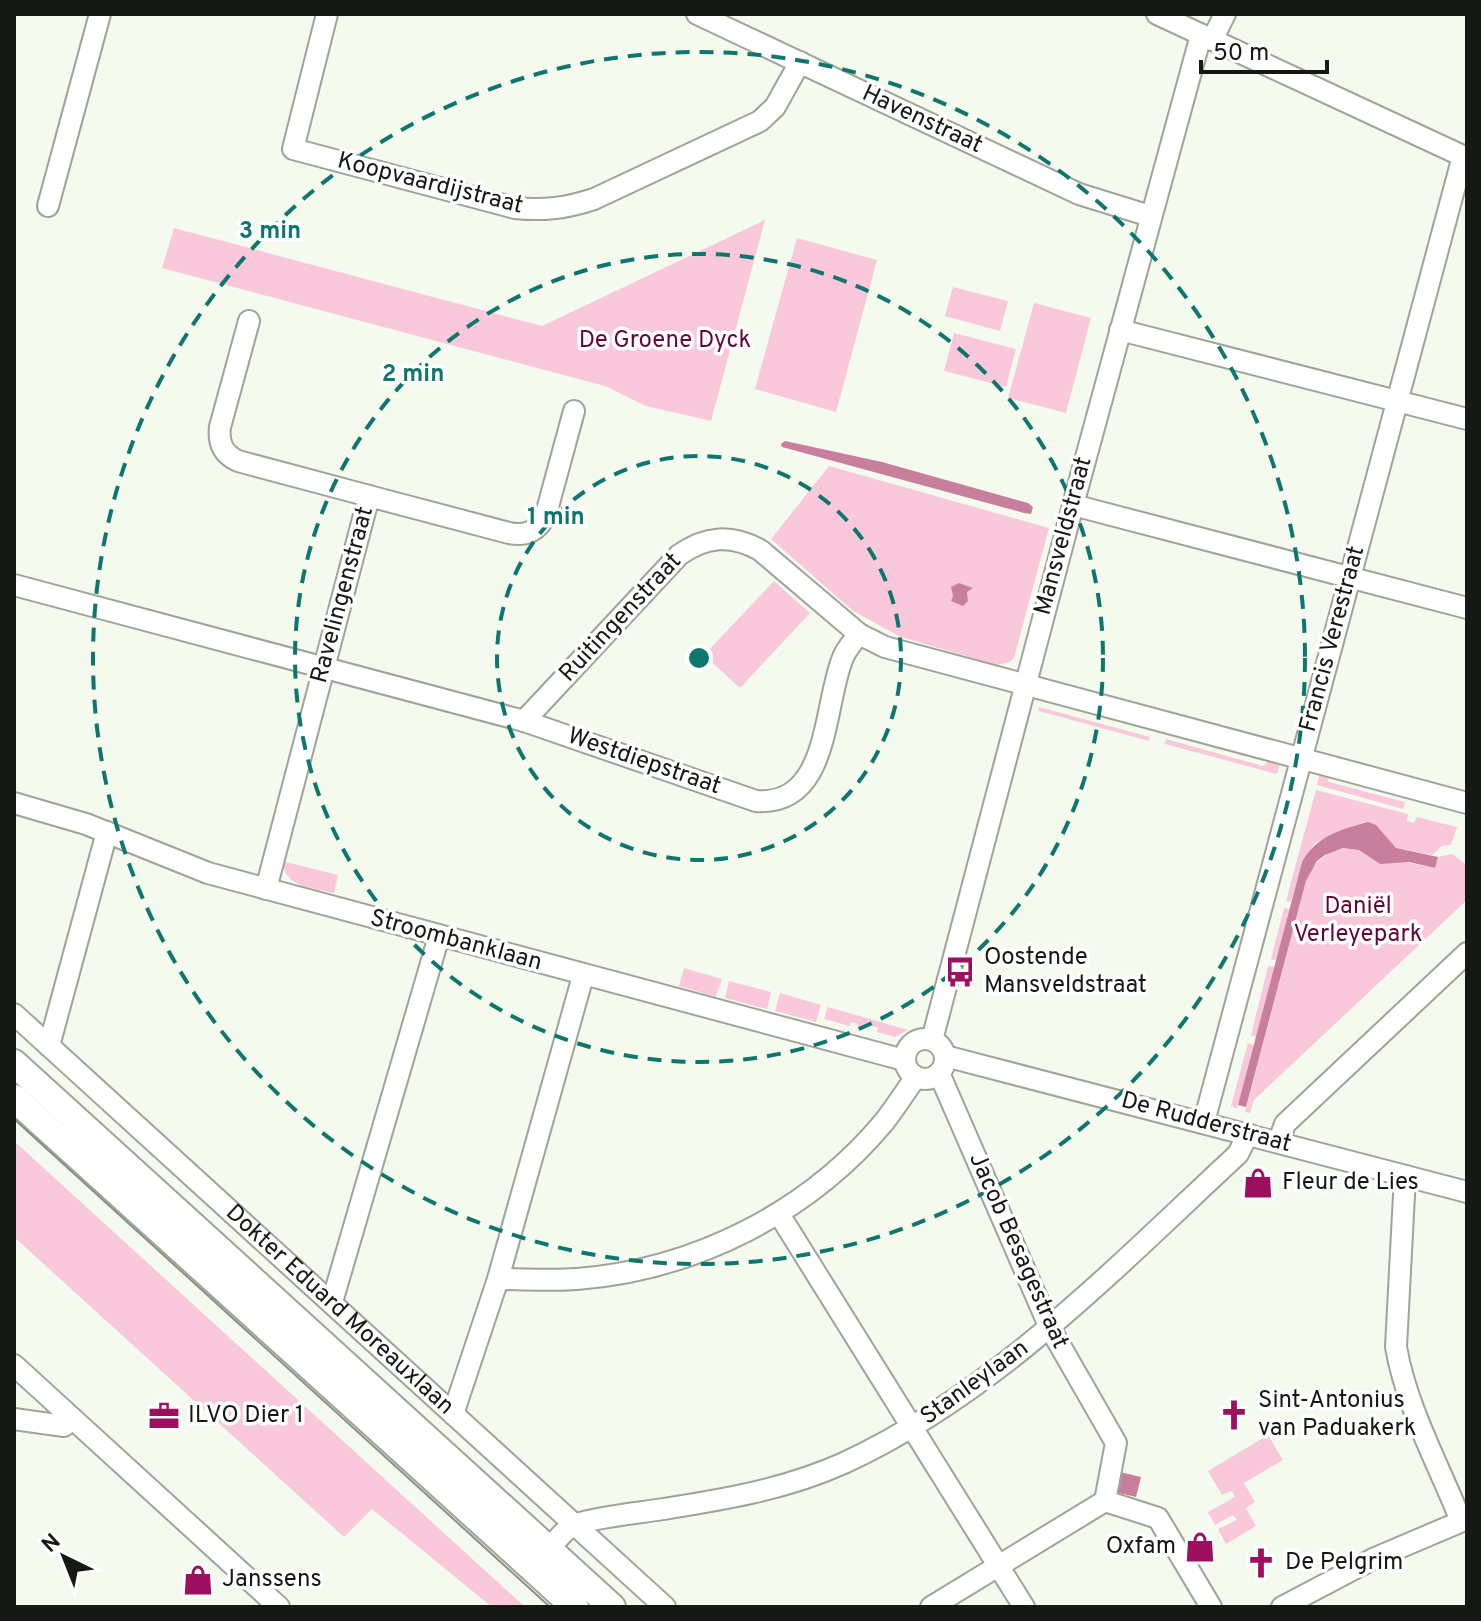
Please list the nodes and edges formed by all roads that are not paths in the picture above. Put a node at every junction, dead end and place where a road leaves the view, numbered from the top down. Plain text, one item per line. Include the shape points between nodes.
1 (100, 14) edge
2 (327, 14) edge
3 (697, 14) edge
4 (1157, 14) edge
5 (1225, 14) edge
6 (1207, 37) junction
7 (800, 62) junction
8 (1465, 157) edge
9 (48, 206) dead end
10 (1150, 216) junction
11 (249, 321) dead end
12 (1120, 330) junction
13 (1397, 401) junction
14 (574, 411) dead end
15 (1467, 419) edge
16 (369, 496) junction
17 (1073, 505) junction
18 (1350, 577) junction
19 (14, 585) edge
20 (1467, 608) edge
21 (859, 634) junction
22 (324, 668) junction
23 (1025, 686) junction
24 (524, 721) junction
25 (1301, 759) junction
26 (14, 803) edge
27 (1467, 803) edge
28 (107, 832) junction
29 (266, 889) junction
30 (439, 936) junction
31 (1467, 953) edge
32 (583, 976) junction
33 (14, 1014) edge
34 (49, 1046) junction
35 (939, 1056) junction
36 (14, 1063) edge
37 (910, 1069) junction
38 (14, 1098) edge
39 (1204, 1122) junction
40 (1248, 1134) junction
41 (1279, 1141) junction
42 (1405, 1176) junction
43 (1467, 1192) edge
44 (779, 1214) junction
45 (498, 1279) junction
46 (332, 1302) junction
47 (1050, 1328) junction
48 (14, 1365) edge
49 (453, 1414) junction
50 (14, 1419) edge
51 (72, 1419) junction
52 (913, 1427) junction
53 (1105, 1501) junction
54 (633, 1514) junction
55 (1464, 1520) edge
56 (573, 1525) junction
57 (594, 1544) junction
58 (541, 1559) junction
59 (998, 1565) junction
60 (562, 1578) junction
61 (279, 1607) edge
62 (575, 1607) edge
63 (612, 1607) edge
64 (665, 1607) edge
65 (931, 1607) edge
66 (1024, 1607) edge
67 (1211, 1607) edge
68 (1282, 1607) edge

1 - 9 street
2 - 7 street, Koopvaardijstraat via 293,149 542,211 594,199 760,121 775,107
3 - 7 street, Havenstraat
4 - 6 street
5 - 6 street, Mansveldstraat
6 - 8 street
6 - 10 street, Mansveldstraat
7 - 10 street, Havenstraat via 1079,194
8 - 13 street, Francis Verestraat
10 - 12 street, Mansveldstraat
11 - 16 street via 220,427 224,451 238,461
12 - 13 street
12 - 17 street, Mansveldstraat
13 - 15 street
13 - 18 street, Francis Verestraat
14 - 16 street, Ravelingenstraat via 546,514 528,534
16 - 22 street, Ravelingenstraat
17 - 18 street
17 - 23 street, Mansveldstraat
18 - 20 street
18 - 25 street, Francis Verestraat
19 - 22 street, Westdiepstraat
21 - 23 street, Ruitingenstraat via 885,647
21 - 24 street, Ruitingenstraat via 760,550 745,541 710,539 679,555
21 - 24 street, Westdiepstraat via 842,659 813,770 784,799 756,801
22 - 24 street, Westdiepstraat
22 - 29 street, Ravelingenstraat
23 - 25 street, Ruitingenstraat
23 - 35 street, Mansveldstraat
25 - 27 street, Ruitingenstraat
25 - 39 street, Francis Verestraat
26 - 28 street, Stroombanklaan
28 - 29 street, Stroombanklaan via 208,873
28 - 34 street
29 - 30 street, Stroombanklaan
30 - 32 street, Stroombanklaan
30 - 46 street
31 - 41 street via 1285,1124
32 - 37 street, Stroombanklaan
32 - 45 street
33 - 34 street, Dokter Eduard Moreauxlaan
34 - 46 street, Dokter Eduard Moreauxlaan
35 - 37 street via 932,1078
35 - 37 street via 916,1040 909,1045
35 - 39 street, De Rudderstraat
35 - 47 street, Jacob Besagestraat
36 - 58 main road, Dokter Eduard Moreauxlaan
37 - 44 street via 873,1133
38 - 58 main road, Dokter Eduard Moreauxlaan
39 - 40 street, De Rudderstraat
40 - 41 street, De Rudderstraat
40 - 47 street, Stanleylaan via 1238,1154
41 - 42 street, De Rudderstraat
42 - 43 street, De Rudderstraat
42 - 55 street via 1396,1347 1405,1382
44 - 45 street via 726,1242 645,1269 577,1279
44 - 52 street
45 - 49 street
46 - 49 street, Dokter Eduard Moreauxlaan
47 - 52 street, Stanleylaan
47 - 53 street, Jacob Besagestraat via 1116,1443
48 - 51 street
49 - 56 street, Dokter Eduard Moreauxlaan
50 - 51 street via 64,1426
51 - 61 street
52 - 54 street, Stanleylaan via 790,1484
52 - 59 street
53 - 59 street
53 - 67 street via 1158,1518
54 - 56 street, Stanleylaan
54 - 57 street, Stanleylaan
55 - 68 street via 1373,1559
56 - 57 street, Dokter Eduard Moreauxlaan
56 - 58 street
57 - 60 street, Stanleylaan
57 - 64 street, Dokter Eduard Moreauxlaan
58 - 60 main road, Dokter Eduard Moreauxlaan
59 - 65 street
59 - 66 street
60 - 62 main road, Dokter Eduard Moreauxlaan
60 - 63 main road, Dokter Eduard Moreauxlaan

